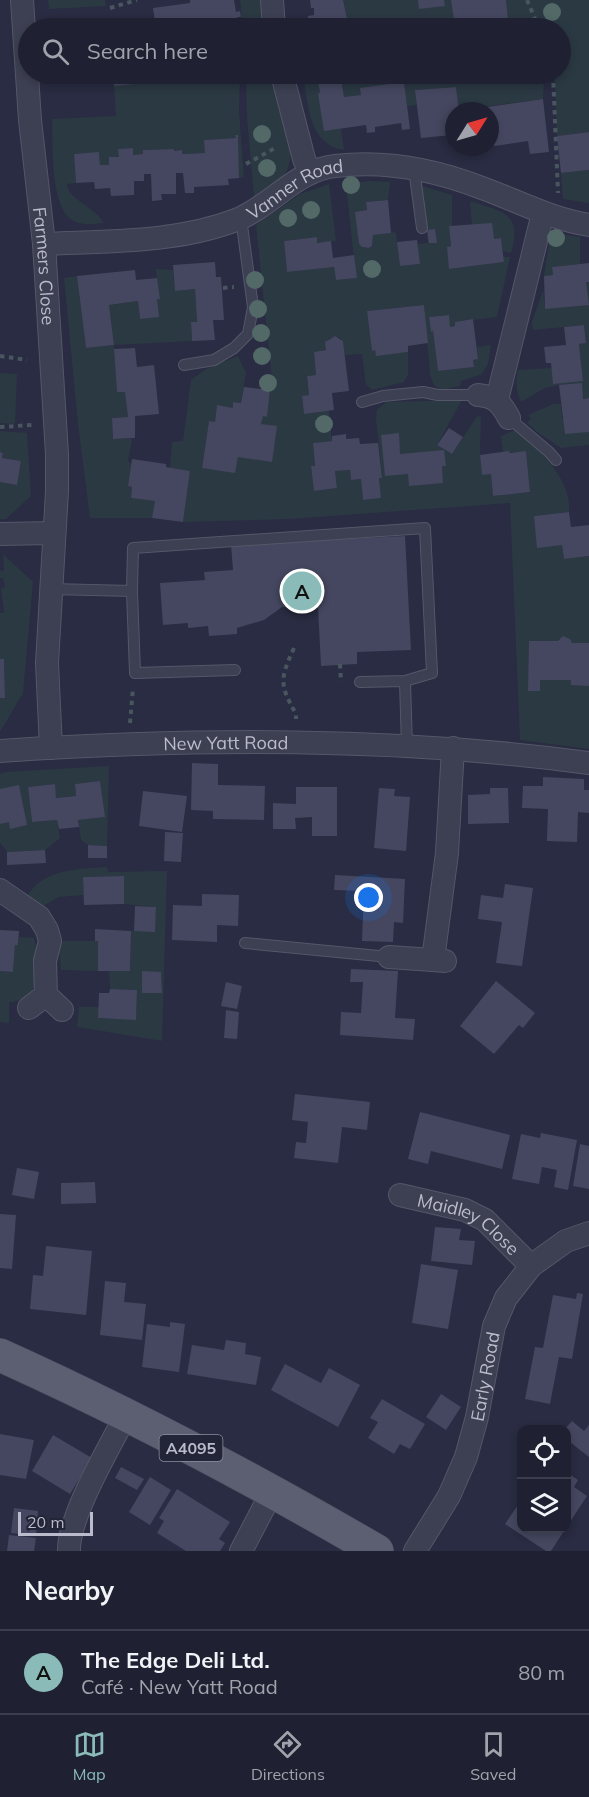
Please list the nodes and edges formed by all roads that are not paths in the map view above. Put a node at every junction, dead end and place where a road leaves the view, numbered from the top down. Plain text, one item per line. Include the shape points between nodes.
1 (22, 0) edge
2 (272, 0) edge
3 (23, 18) edge
4 (273, 18) edge
5 (28, 84) edge
6 (285, 84) edge
7 (414, 169) junction
8 (310, 173) junction
9 (550, 206) junction
10 (241, 217) junction
11 (589, 225) edge
12 (422, 228) dead end
13 (44, 244) junction
14 (183, 365) dead end
15 (362, 402) dead end
16 (495, 404) junction
17 (556, 460) dead end
18 (53, 533) junction
19 (0, 534) edge
20 (51, 589) junction
21 (132, 591) junction
22 (235, 670) dead end
23 (405, 681) junction
24 (360, 682) dead end
25 (407, 747) junction
26 (51, 748) junction
27 (453, 748) junction
28 (0, 751) edge
29 (589, 763) edge
30 (0, 890) edge
31 (245, 943) dead end
32 (388, 957) joint
33 (46, 1005) dead end
34 (400, 1195) dead end
35 (589, 1233) edge
36 (531, 1266) junction
37 (0, 1355) edge
38 (126, 1415) junction
39 (273, 1490) junction
40 (69, 1551) edge
41 (241, 1551) edge
42 (377, 1551) edge
43 (415, 1551) edge

1 - 3 street, Farmers Close
2 - 4 street
5 - 13 street, Farmers Close
6 - 8 street
7 - 8 street, Vanner Road via 356,165
7 - 9 street, Vanner Road
7 - 12 lane
8 - 10 street, Vanner Road
9 - 11 street, Vanner Road
9 - 16 street
10 - 13 street, Vanner Road via 164,237
10 - 14 lane via 253,307 248,334 214,360
13 - 18 street, Farmers Close via 57,454
15 - 16 lane via 423,392
16 - 17 lane
18 - 19 street
18 - 20 street, Farmers Close
20 - 21 lane
20 - 26 street, Farmers Close via 47,663
21 - 22 lane via 135,673
21 - 23 lane via 133,548 425,528 432,673
23 - 24 lane
23 - 25 lane
25 - 26 street, New Yatt Road via 243,741
25 - 27 street, New Yatt Road
26 - 28 street, New Yatt Road
27 - 29 street, New Yatt Road
27 - 32 street via 439,961
30 - 33 street via 39,917 47,930 50,941 45,961
31 - 32 lane
34 - 36 street, Maidley Close via 465,1210 485,1220
35 - 36 street, Early Road via 566,1241
36 - 43 street, Early Road via 506,1298 494,1326 466,1457 449,1497
37 - 38 main road, A4095
38 - 39 main road, A4095
38 - 40 street via 76,1516
39 - 41 street
39 - 42 main road, A4095

